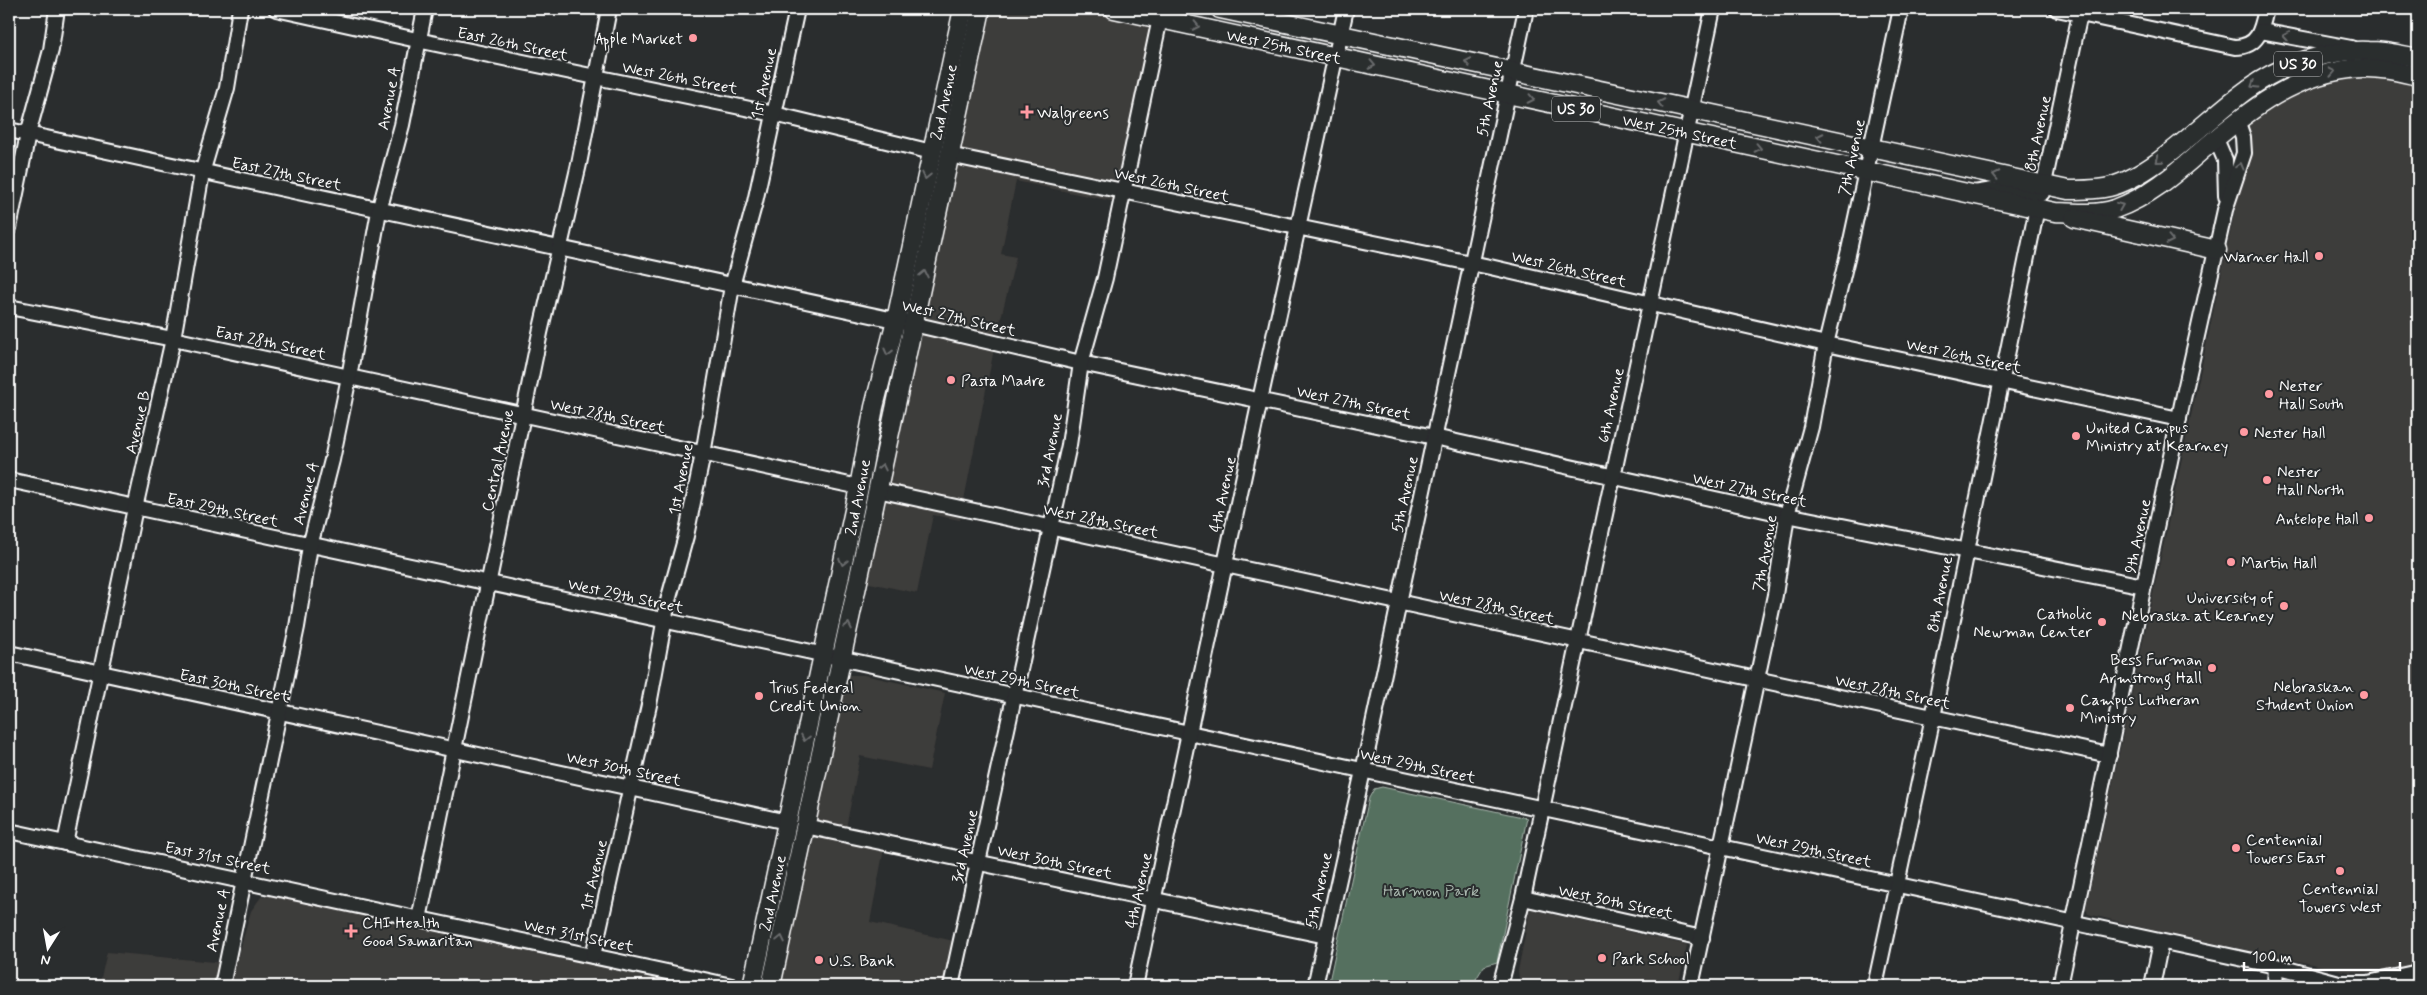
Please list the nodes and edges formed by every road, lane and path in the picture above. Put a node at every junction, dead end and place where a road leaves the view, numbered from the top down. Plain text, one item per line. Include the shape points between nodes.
1 (57, 9) edge
2 (240, 9) edge
3 (276, 9) edge
4 (425, 9) edge
5 (610, 9) edge
6 (796, 9) edge
7 (963, 9) edge
8 (981, 9) edge
9 (1114, 9) edge
10 (1220, 9) edge
11 (1346, 9) edge
12 (1526, 9) edge
13 (1713, 9) edge
14 (1901, 9) edge
15 (2057, 9) edge
16 (2266, 9) edge
17 (2081, 11) edge
18 (1161, 14) edge
19 (2261, 31) junction
20 (1340, 34) junction
21 (417, 40) junction
22 (2368, 51) junction
23 (1335, 57) junction
24 (2418, 58) edge
25 (1513, 71) junction
26 (2418, 76) edge
27 (597, 78) junction
28 (1508, 94) junction
29 (2231, 103) junction
30 (1691, 109) junction
31 (774, 114) junction
32 (2237, 120) junction
33 (9, 130) edge
34 (1686, 133) junction
35 (28, 134) junction
36 (2216, 139) junction
37 (1871, 148) junction
38 (932, 152) junction
39 (949, 155) junction
40 (1866, 172) junction
41 (202, 173) junction
42 (2044, 185) junction
43 (1123, 192) junction
44 (1969, 194) junction
45 (2037, 208) junction
46 (2225, 210) junction
47 (379, 211) junction
48 (2055, 212) junction
49 (9, 228) edge
50 (1298, 228) junction
51 (558, 248) junction
52 (2217, 250) junction
53 (1471, 263) junction
54 (732, 286) junction
55 (1650, 304) junction
56 (9, 307) edge
57 (896, 320) junction
58 (913, 324) junction
59 (173, 339) junction
60 (1826, 344) junction
61 (1081, 363) junction
62 (349, 377) junction
63 (2002, 380) junction
64 (1260, 400) junction
65 (524, 415) junction
66 (2179, 419) junction
67 (1434, 437) junction
68 (703, 454) junction
69 (1613, 477) junction
70 (9, 480) edge
71 (860, 487) junction
72 (877, 490) junction
73 (135, 508) junction
74 (1787, 515) junction
75 (1051, 528) junction
76 (310, 546) junction
77 (1966, 550) junction
78 (1225, 565) junction
79 (488, 583) junction
80 (2144, 586) junction
81 (1398, 602) junction
82 (664, 621) junction
83 (1577, 641) junction
84 (9, 653) edge
85 (823, 655) junction
86 (841, 659) junction
87 (101, 674) junction
88 (1756, 679) junction
89 (1015, 696) junction
90 (279, 712) junction
91 (1933, 717) junction
92 (1189, 734) junction
93 (454, 750) junction
94 (2109, 755) junction
95 (1363, 771) junction
96 (631, 787) junction
97 (1541, 809) junction
98 (787, 822) junction
99 (806, 826) junction
100 (9, 831) edge
101 (65, 843) junction
102 (1720, 847) junction
103 (978, 863) junction
104 (244, 881) junction
105 (1896, 885) junction
106 (1523, 898) junction
107 (1153, 900) junction
108 (419, 918) junction
109 (2073, 923) junction
110 (1326, 936) junction
111 (1702, 938) junction
112 (2161, 942) junction
113 (593, 956) junction
114 (2276, 966) junction
115 (2418, 972) edge
116 (2341, 985) edge
117 (222, 986) edge
118 (732, 986) edge
119 (752, 986) edge
120 (771, 986) edge
121 (951, 986) edge
122 (1135, 986) edge
123 (1315, 986) edge
124 (1500, 986) edge
125 (1691, 986) edge
126 (1875, 986) edge
127 (2060, 986) edge
128 (2152, 986) edge
129 (2275, 986) edge

1 - 35 street via 51,50
2 - 41 street, Avenue B via 227,88
3 - 21 street, East 26th Street
4 - 21 street, Avenue A
5 - 27 street, Central Avenue
6 - 31 street, 1st Avenue
7 - 38 main road, 2nd Avenue
8 - 39 main road, 2nd Avenue
9 - 18 main road, West 25th Street / US 30
10 - 20 main road, West 25th Street / US 30
11 - 20 street, 4th Avenue
12 - 25 street, 5th Avenue
13 - 30 street, 6th Avenue
14 - 37 street, 7th Avenue
15 - 17 street
16 - 19 street
17 - 19 street via 2236,47 2251,43
17 - 42 street, 8th Avenue
18 -> 23 main road, West 25th Street / US 30
18 - 43 street, 3rd Avenue
22 -> 19 street
20 - 23 street, 4th Avenue
25 -> 20 main road, West 25th Street / US 30
21 - 27 street, East 26th Street
21 - 47 street, Avenue A via 402,125
22 - 24 main road, US 30
22 -> 29 main road, US 30 via 2334,54 2288,67 2247,89
23 -> 28 main road, West 25th Street / US 30
23 - 50 street, 4th Avenue
25 - 28 street, 5th Avenue
30 -> 25 main road, West 25th Street / US 30
32 -> 26 main road, US 30 via 2280,92 2326,73 2364,68
27 - 31 street, West 26th Street
27 - 51 street, Central Avenue
28 -> 34 main road, West 25th Street / US 30
28 - 53 street, 5th Avenue
29 - 36 main road via 2218,120 2214,132
29 -> 42 main road, West 25th Street / US 30 via 2135,176 2109,186 2068,190
30 - 34 street, 6th Avenue
37 -> 30 main road, West 25th Street / US 30
31 - 38 street, West 26th Street
31 - 54 street, 1st Avenue
32 - 36 main road, US 30
46 -> 32 street, 9th Avenue via 2244,152
33 - 35 street, East 27th Street
34 -> 40 main road, West 25th Street / US 30
34 - 55 street, 6th Avenue
35 - 41 street, East 27th Street
35 - 49 street
36 - 46 street, 9th Avenue via 2225,160
48 -> 36 main road, West 25th Street / US 30 via 2089,214 2114,209 2142,197
37 - 40 street, 7th Avenue
42 -> 37 main road, West 25th Street / US 30
38 -> 57 main road, 2nd Avenue
39 - 43 street, West 26th Street
58 -> 39 main road, 2nd Avenue
40 - 44 main road, West 25th Street / US 30
40 - 60 street, 7th Avenue
41 - 47 street, East 27th Street
41 - 59 street, Avenue B
42 - 44 street, 8th Avenue via 2042,193 2037,195 1993,190
43 - 50 street, West 26th Street
43 - 61 street, 3rd Avenue via 1105,278
44 - 45 main road, West 25th Street / US 30
45 - 48 main road, West 25th Street / US 30
45 - 63 street, 8th Avenue
46 - 52 street, 9th Avenue
47 - 51 street, East 27th Street
47 - 62 street, Avenue A
48 -> 52 main road via 2090,223
50 - 53 street, West 26th Street
50 - 64 street, 4th Avenue
51 - 54 street, West 27th Street
51 - 65 street, Central Avenue
52 - 66 street, 9th Avenue
53 - 55 street, West 26th Street
53 - 67 street, 5th Avenue
54 - 57 street, West 27th Street
54 - 68 street, 1st Avenue
55 - 60 street, West 26th Street
55 - 69 street, 6th Avenue
56 - 59 street, East 28th Street
57 - 58 street, West 27th Street
57 -> 71 main road, 2nd Avenue via 874,407
58 - 61 street, West 27th Street
72 -> 58 main road, 2nd Avenue
59 - 62 street, East 28th Street
59 - 73 street, Avenue B
60 - 63 street, West 26th Street
60 - 74 street, 7th Avenue via 1811,427
61 - 64 street, West 27th Street
61 - 75 street, 3rd Avenue via 1069,445
62 - 65 street, East 28th Street
62 - 76 street, Avenue A
63 - 66 street, West 26th Street
63 - 77 street, 8th Avenue
64 - 67 street, West 27th Street
64 - 78 street, 4th Avenue
65 - 68 street, West 28th Street
65 - 79 street, Central Avenue
66 - 80 street, 9th Avenue
67 - 69 street, West 27th Street
67 - 81 street, 5th Avenue
68 - 71 street, West 28th Street
68 - 82 street, 1st Avenue
69 - 74 street, West 27th Street
69 - 83 street, 6th Avenue
70 - 73 street, East 29th Street
71 -> 85 main road, 2nd Avenue
72 - 75 street, West 28th Street
86 -> 72 main road, 2nd Avenue
73 - 76 street, East 29th Street
73 - 87 street, Avenue B
74 - 77 street, West 27th Street
74 - 88 street, 7th Avenue via 1775,595
75 - 78 street, West 28th Street
75 - 89 street, 3rd Avenue
76 - 79 street, East 29th Street
76 - 90 street, Avenue A
77 - 80 street, West 27th Street
77 - 91 street, 8th Avenue
78 - 81 street, West 28th Street
78 - 92 street, 4th Avenue
79 - 82 street, West 29th Street
79 - 93 street, Central Avenue
80 - 94 street, 9th Avenue
81 - 83 street, West 28th Street
81 - 95 street, 5th Avenue
82 - 85 street, West 29th Street
82 - 96 street, 1st Avenue
83 - 88 street, West 28th Street
83 - 97 street, 6th Avenue
84 - 87 street, East 30th Street
85 - 86 street, West 29th Street
85 -> 98 main road, 2nd Avenue
86 - 89 street, West 29th Street
86 - 99 main road, 2nd Avenue
87 - 90 street, East 30th Street
87 - 101 street, Avenue B
88 - 91 street, West 28th Street
88 - 102 street, 7th Avenue
89 - 92 street, West 29th Street
89 - 103 street, 3rd Avenue
90 - 93 street, East 30th Street
90 - 104 street, Avenue A
91 - 94 street, West 28th Street
91 - 105 street, 8th Avenue
92 - 95 street, West 29th Street
92 - 107 street, 4th Avenue
93 - 96 street, West 30th Street
93 - 108 street, Central Avenue
94 - 109 street, 9th Avenue
95 - 97 street, West 29th Street
95 - 110 street, 5th Avenue
96 - 98 street, West 30th Street
96 - 113 street, 1st Avenue
97 - 102 street, West 29th Street
97 - 106 street, 6th Avenue
98 - 119 main road, 2nd Avenue
99 - 103 street, West 30th Street
120 -> 99 main road, 2nd Avenue
100 - 101 street, East 31st Street
101 - 104 street, East 31st Street
102 - 105 street, West 29th Street
102 - 111 street, 7th Avenue
103 - 107 street, West 30th Street
103 - 121 street, 3rd Avenue
104 - 108 street, East 31st Street
104 - 117 street, Avenue A
105 - 109 street, West 29th Street
105 - 126 street, 8th Avenue
106 - 111 street, West 30th Street
106 - 124 street, 6th Avenue
107 - 110 street, West 30th Street
107 - 122 street, 4th Avenue
108 - 113 street, West 31st Street
109 - 112 street, West 29th Street
109 - 127 street, 9th Avenue
110 - 123 street, 5th Avenue
111 - 125 street, 7th Avenue
112 - 114 street, West 29th Street
112 - 128 street
113 - 118 street, West 31st Street
114 - 116 street, West 29th Street
114 - 129 street
115 - 116 street, West 29th Street via 2368,983

